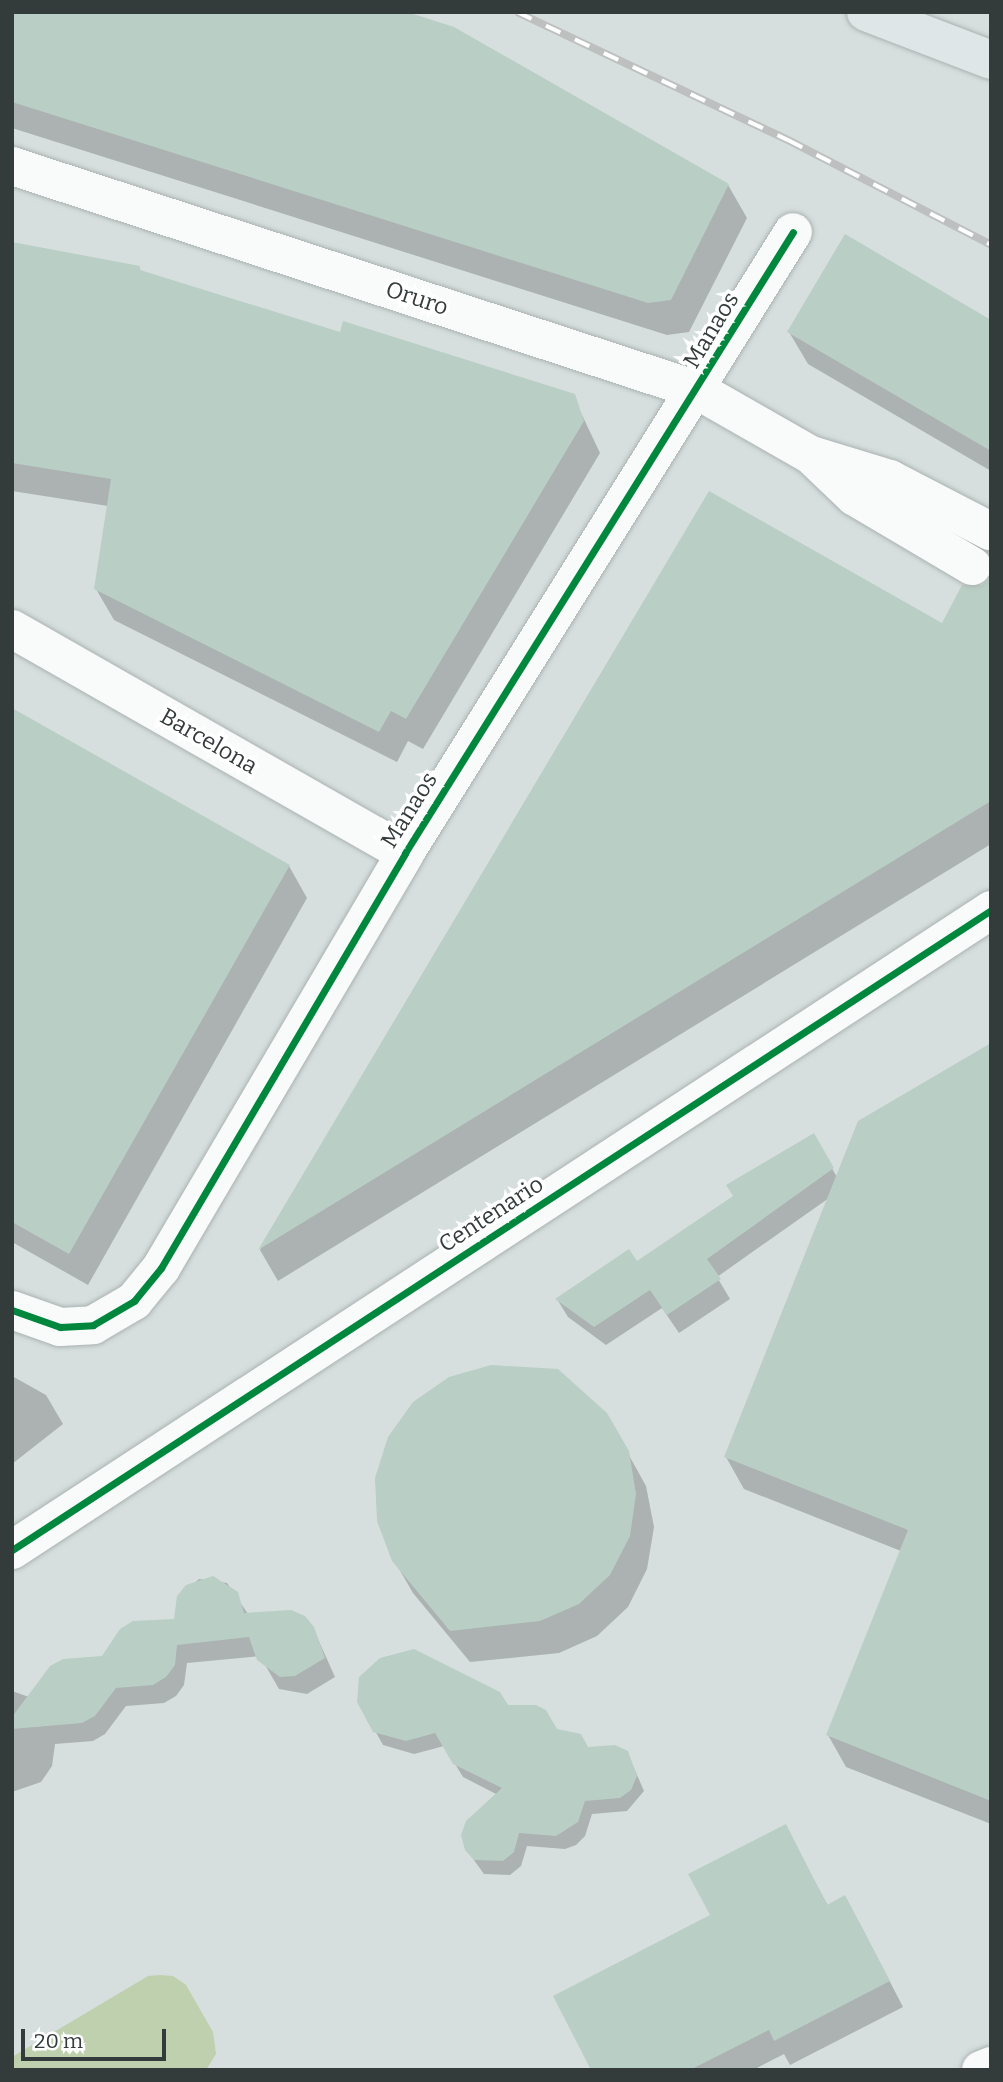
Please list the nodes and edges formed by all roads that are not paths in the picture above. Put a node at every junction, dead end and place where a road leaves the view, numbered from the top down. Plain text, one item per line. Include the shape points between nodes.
1 (866, 12) edge
2 (991, 60) edge
3 (12, 166) edge
4 (793, 232) dead end
5 (697, 390) junction
6 (811, 455) junction
7 (990, 531) edge
8 (972, 566) dead end
9 (12, 629) edge
10 (405, 853) junction
11 (991, 910) edge
12 (12, 1310) edge
13 (12, 1549) edge
14 (991, 2066) edge
15 (981, 2070) edge

1 - 2 main road
3 - 5 street, Oruro
4 - 5 street, Manaos
5 - 6 street, Oruro
5 - 10 street, Manaos
6 - 7 street, Oruro via 890,479
6 - 8 street, Oruro via 863,503
9 - 10 street, Barcelona
10 - 12 street, Manaos via 161,1268 134,1301 93,1325 60,1327
11 - 13 street, Centenario
14 - 15 street

